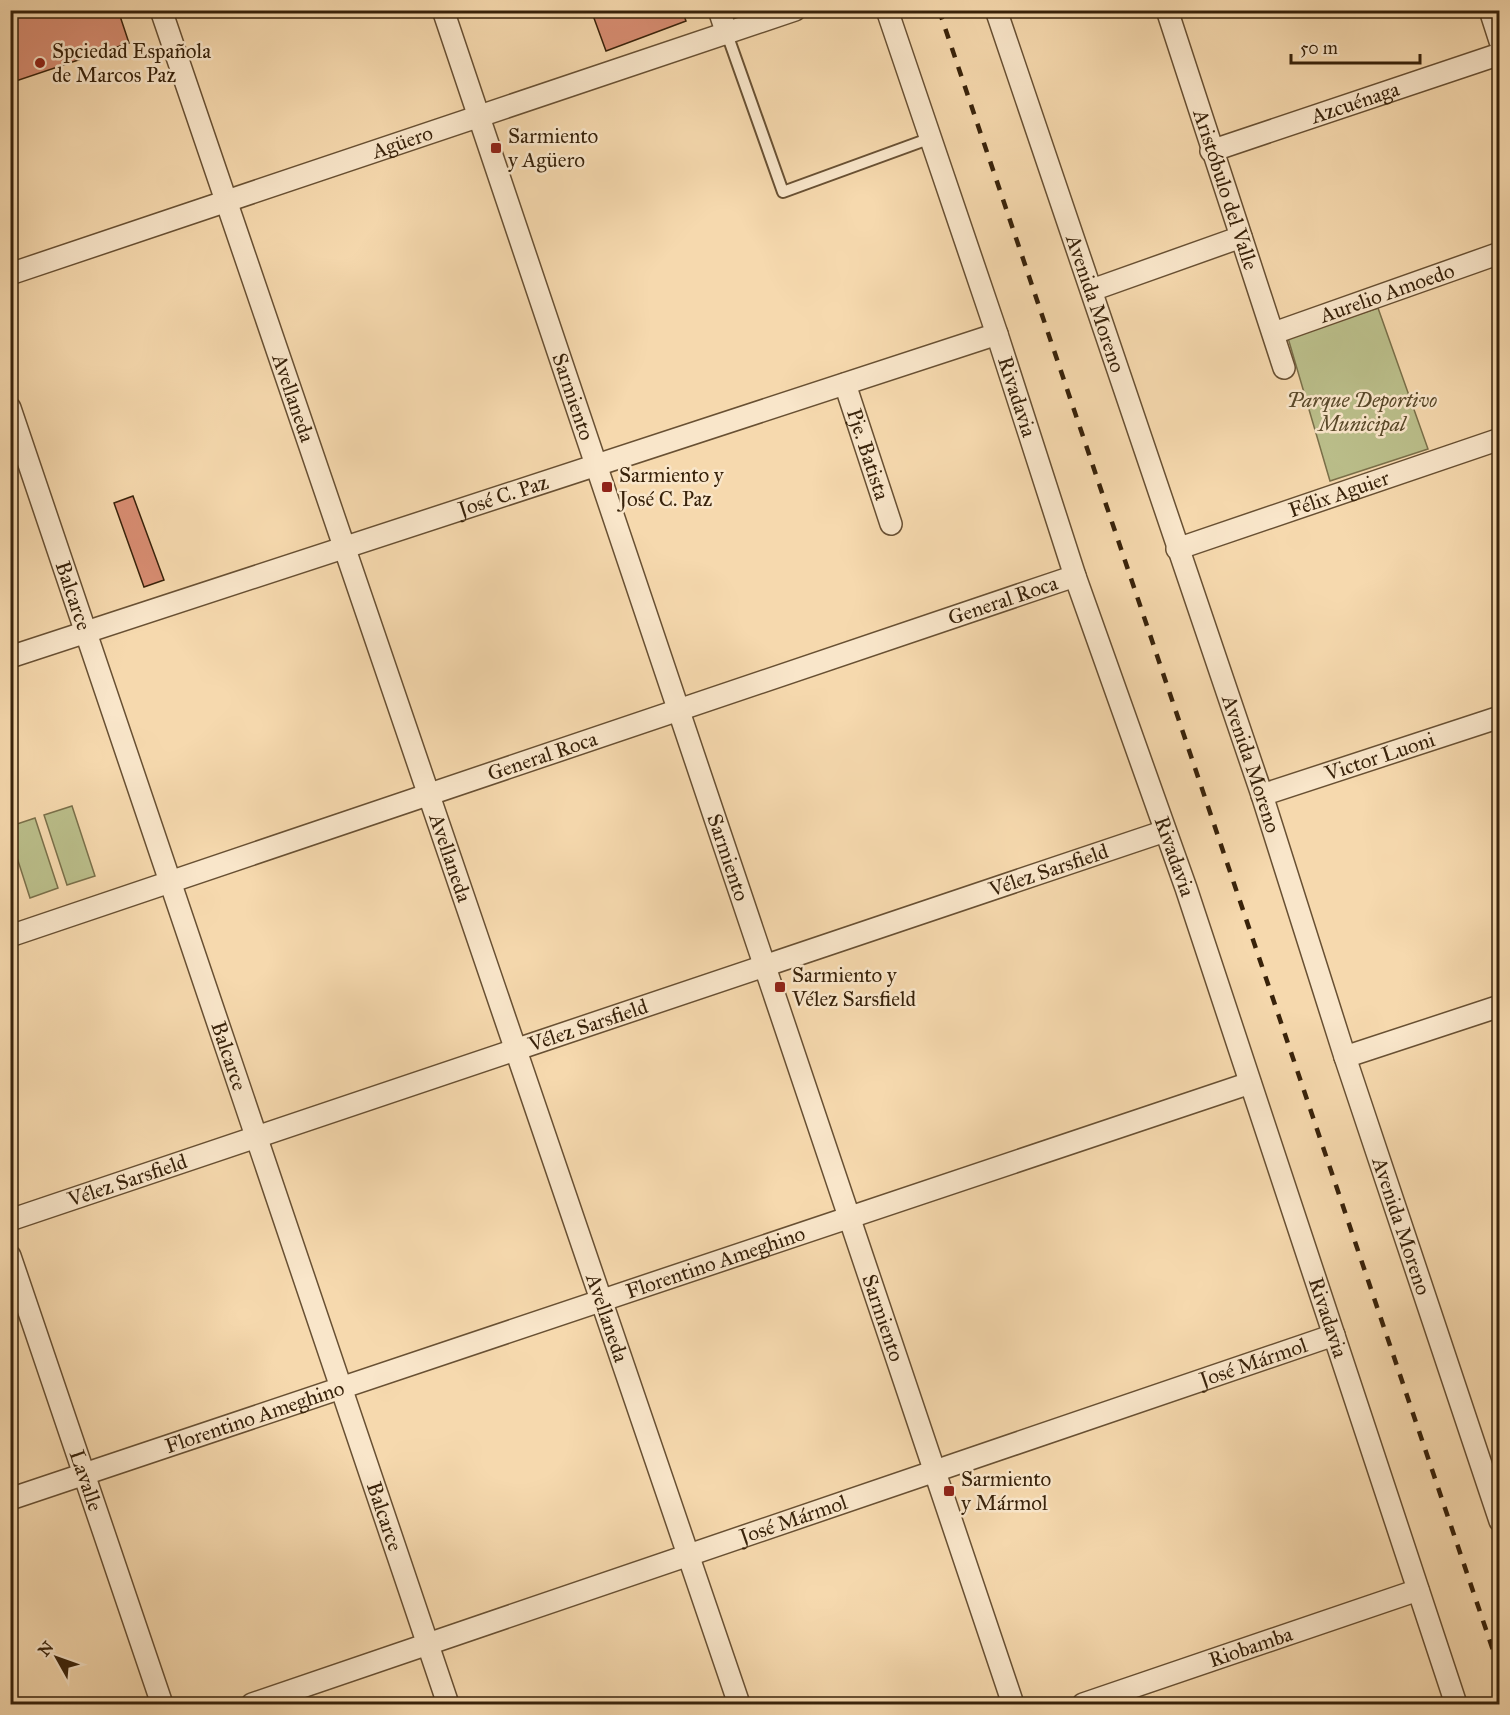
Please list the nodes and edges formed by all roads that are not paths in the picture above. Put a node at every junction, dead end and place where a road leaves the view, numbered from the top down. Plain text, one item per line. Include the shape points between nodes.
1 (161, 10) edge
2 (443, 10) edge
3 (719, 10) edge
4 (795, 10) edge
5 (887, 10) edge
6 (996, 10) edge
7 (1167, 10) edge
8 (1490, 10) edge
9 (727, 34) junction
10 (1500, 41) edge
11 (1500, 54) edge
12 (479, 117) junction
13 (931, 138) junction
14 (1211, 151) junction
15 (226, 202) junction
16 (1240, 237) junction
17 (1500, 253) edge
18 (10, 274) edge
19 (1092, 290) junction
20 (1274, 333) junction
21 (997, 334) junction
22 (1284, 368) dead end
23 (845, 384) junction
24 (10, 408) edge
25 (1500, 439) edge
26 (596, 465) junction
27 (891, 524) dead end
28 (344, 548) junction
29 (1177, 549) junction
30 (1075, 576) junction
31 (86, 633) junction
32 (10, 657) edge
33 (678, 710) junction
34 (1500, 717) edge
35 (428, 795) junction
36 (1262, 795) junction
37 (1165, 831) junction
38 (170, 882) junction
39 (10, 936) edge
40 (765, 966) junction
41 (1500, 1006) edge
42 (516, 1050) junction
43 (1345, 1057) junction
44 (1250, 1083) junction
45 (257, 1137) junction
46 (849, 1218) junction
47 (10, 1220) edge
48 (10, 1256) edge
49 (601, 1301) junction
50 (1334, 1335) junction
51 (342, 1388) junction
52 (935, 1471) junction
53 (84, 1474) junction
54 (10, 1499) edge
55 (1500, 1521) edge
56 (688, 1556) junction
57 (1418, 1590) junction
58 (428, 1644) junction
59 (162, 1704) edge
60 (252, 1704) edge
61 (448, 1704) edge
62 (739, 1704) edge
63 (1013, 1704) edge
64 (1083, 1704) edge
65 (1456, 1704) edge

1 - 15 street, Avellaneda
2 - 12 street, Sarmiento
3 - 9 street
4 - 9 street, Agüero
5 - 13 street, Rivadavia
6 - 19 street, Avenida Moreno
7 - 14 street, Aristóbulo del Valle
8 - 10 street
9 - 12 street, Agüero
9 - 13 lane via 783,192
11 - 14 street, Azcuénaga
12 - 15 street, Agüero
12 - 26 street, Sarmiento
13 - 21 street, Rivadavia
14 - 16 street, Aristóbulo del Valle
15 - 18 street, Agüero
15 - 28 street, Avellaneda
16 - 19 street
16 - 20 street, Aristóbulo del Valle
17 - 20 street, Aurelio Amoedo
19 - 29 street, Avenida Moreno
20 - 22 street, Aristóbulo del Valle
21 - 23 street, José C. Paz
21 - 30 street, Rivadavia
23 - 26 street, José C. Paz
23 - 27 street, Pje. Batista
24 - 31 street, Balcarce
25 - 29 street, Félix Aguier
26 - 28 street, José C. Paz
26 - 33 street, Sarmiento
28 - 31 street, José C. Paz
28 - 35 street, Avellaneda
29 - 36 street, Avenida Moreno
30 - 33 street, General Roca
30 - 37 street, Rivadavia
31 - 32 street, José C. Paz
31 - 38 street, Balcarce
33 - 35 street, General Roca
33 - 40 street, Sarmiento
34 - 36 street, Victor Luoni
35 - 38 street, General Roca
35 - 42 street, Avellaneda
36 - 43 street, Avenida Moreno
37 - 40 street, Vélez Sarsfield
37 - 44 street, Rivadavia
38 - 39 street, General Roca
38 - 45 street, Balcarce
40 - 42 street, Vélez Sarsfield
40 - 46 street, Sarmiento
41 - 43 street
42 - 45 street, Vélez Sarsfield
42 - 49 street, Avellaneda
43 - 55 street, Avenida Moreno
44 - 46 street, Florentino Ameghino
44 - 50 street, Rivadavia
45 - 47 street, Vélez Sarsfield
45 - 51 street, Balcarce
46 - 49 street, Florentino Ameghino
46 - 52 street, Sarmiento
48 - 53 street, Lavalle
49 - 51 street, Florentino Ameghino
49 - 56 street, Avellaneda
50 - 52 street, José Mármol
50 - 57 street, Rivadavia
51 - 53 street, Florentino Ameghino
51 - 58 street, Balcarce
52 - 56 street, José Mármol
52 - 63 street, Sarmiento
53 - 54 street, Florentino Ameghino
53 - 59 street, Lavalle
56 - 58 street, José Mármol
56 - 62 street, Avellaneda
57 - 64 street, Riobamba
57 - 65 street, Rivadavia
58 - 60 street, José Mármol
58 - 61 street, Balcarce

